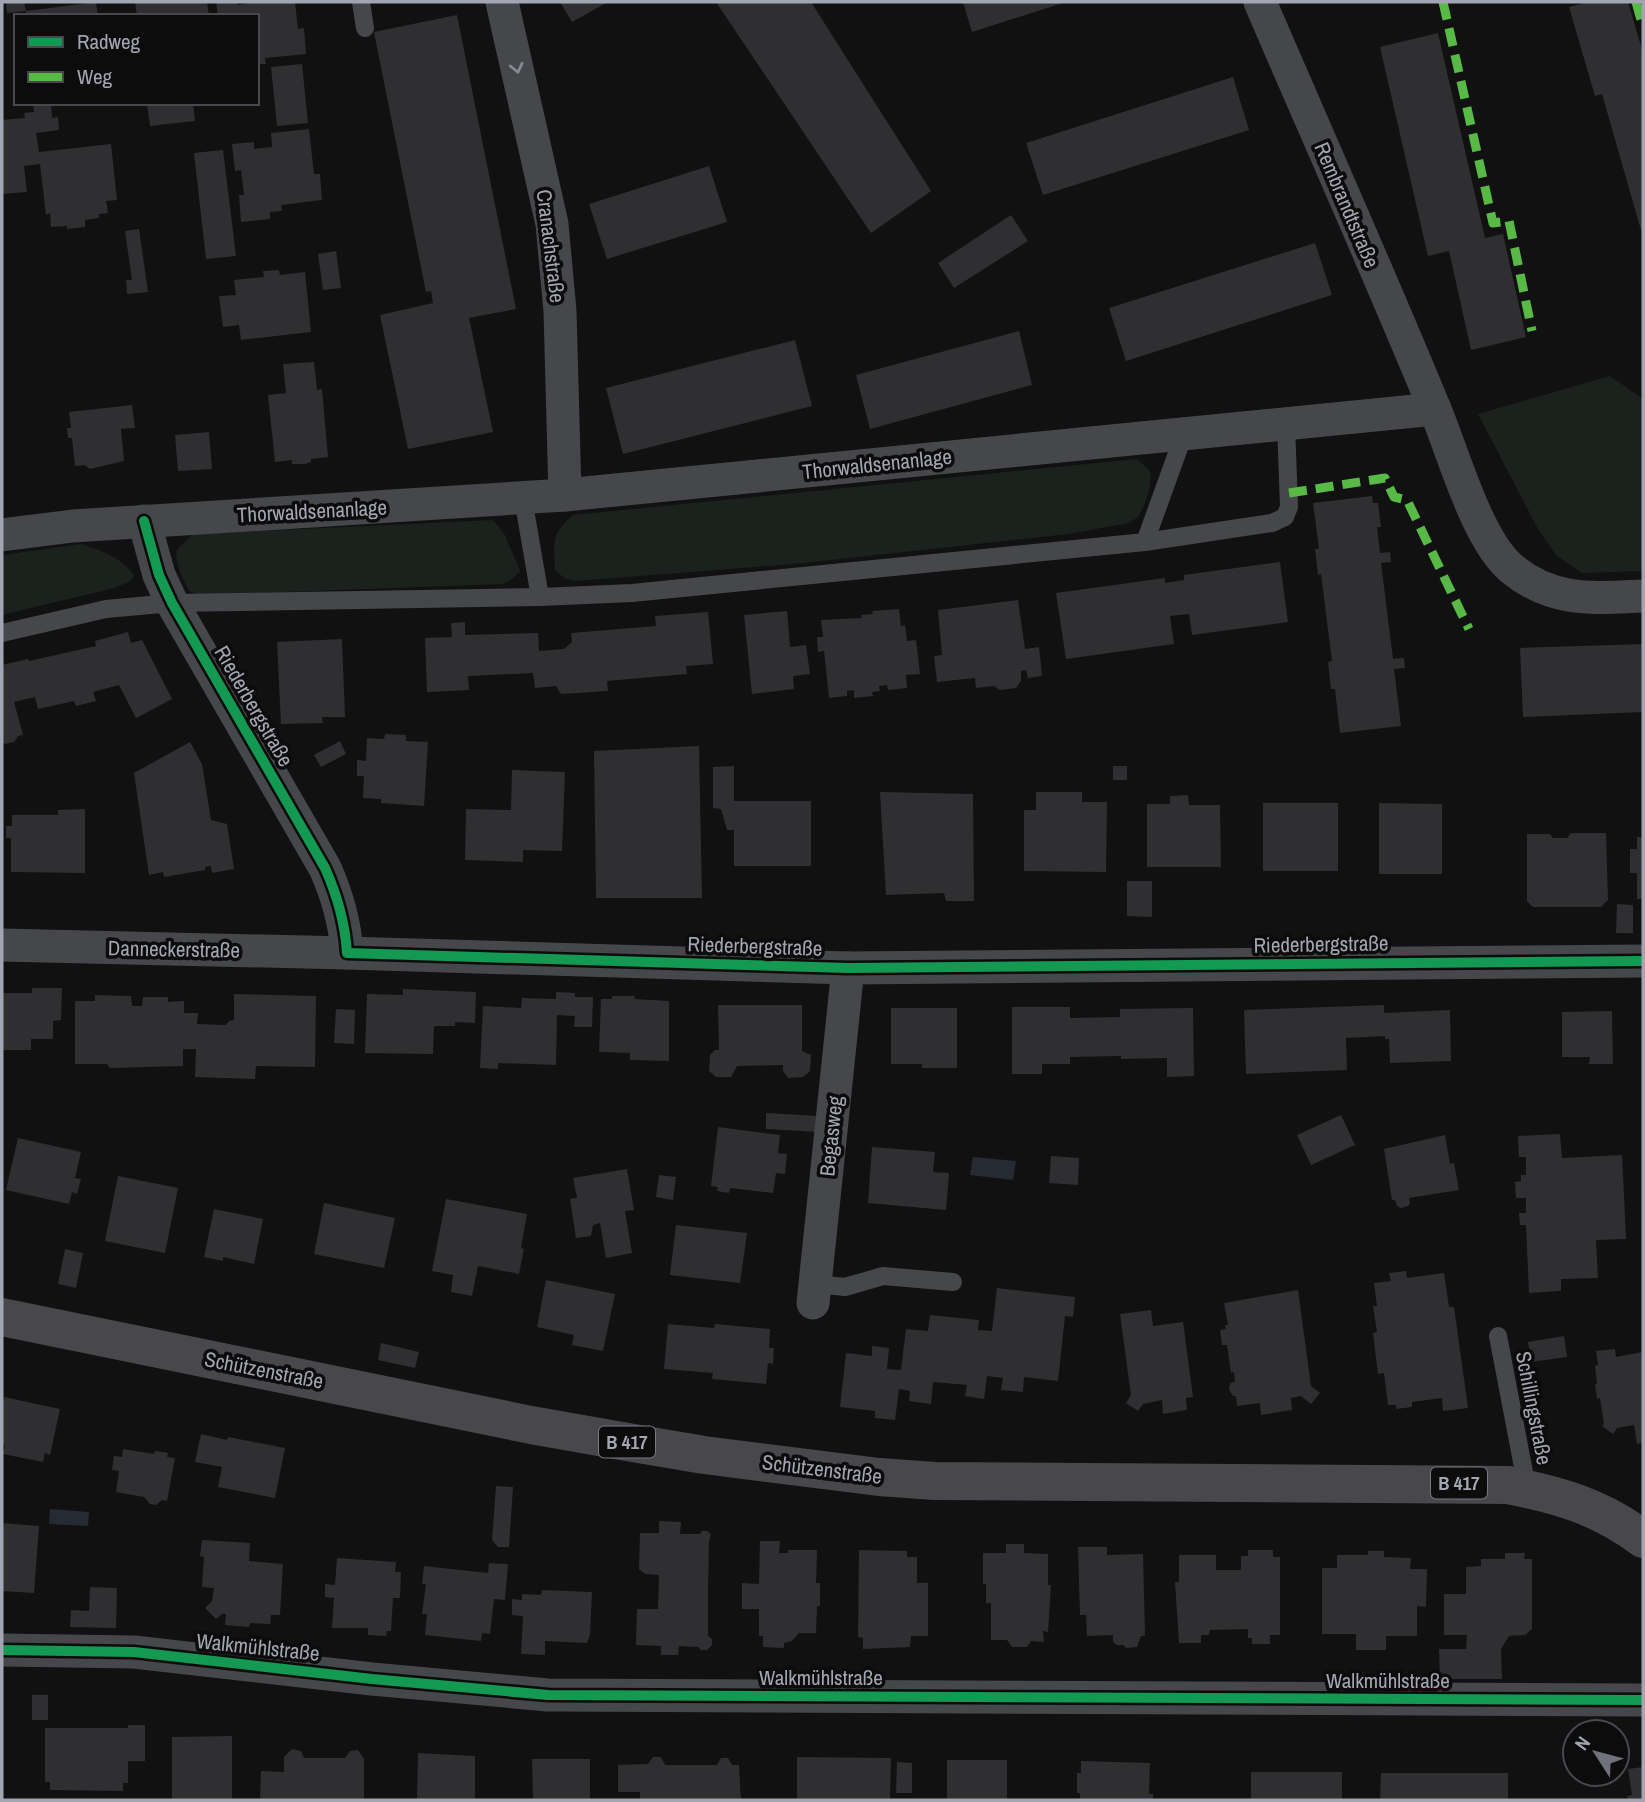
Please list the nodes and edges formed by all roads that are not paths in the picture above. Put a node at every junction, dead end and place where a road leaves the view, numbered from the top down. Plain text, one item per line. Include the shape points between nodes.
1 (361, 2) edge
2 (502, 2) edge
3 (1260, 2) edge
4 (365, 28) dead end
5 (1435, 409) junction
6 (1286, 424) junction
7 (1184, 434) junction
8 (565, 495) junction
9 (523, 498) junction
10 (144, 521) junction
11 (2, 535) edge
12 (1145, 542) junction
13 (1643, 596) edge
14 (540, 597) junction
15 (172, 603) junction
16 (2, 633) edge
17 (2, 945) edge
18 (347, 953) junction
19 (1643, 961) edge
20 (848, 968) junction
21 (953, 1282) dead end
22 (814, 1293) joint
23 (2, 1317) edge
24 (1498, 1336) dead end
25 (1527, 1488) junction
26 (1643, 1539) edge
27 (2, 1650) edge
28 (1643, 1700) edge

1 - 4 lane
2 -> 8 street, Cranachstraße via 552,224
3 - 5 street, Rembrandtstraße
5 - 6 street, Thorwaldsenanlage
5 - 13 street via 1471,502 1509,567 1564,596
6 - 7 street, Thorwaldsenanlage
6 - 12 lane via 1289,507 1285,517 1272,523
7 - 8 street, Thorwaldsenanlage
7 - 12 lane
8 - 9 street, Thorwaldsenanlage
9 - 10 street, Thorwaldsenanlage
9 - 14 lane
10 - 11 street, Thorwaldsenanlage
10 - 15 street, Riederbergstraße
12 - 14 lane via 632,593
14 - 15 lane
15 - 16 lane via 106,609
15 - 18 street, Riederbergstraße via 325,868 345,925
17 - 18 street, Danneckerstraße
18 - 20 street, Riederbergstraße
19 - 20 street, Riederbergstraße
20 - 22 street, Begasweg
21 - 22 lane via 883,1276
23 - 25 main road, Schützenstraße / B 417 via 621,1441 879,1477 949,1482 1485,1483
24 - 25 lane, Schillingstraße
25 - 26 main road, Schützenstraße / B 417 via 1582,1503
27 - 28 street, Walkmühlstraße via 134,1652 548,1695

